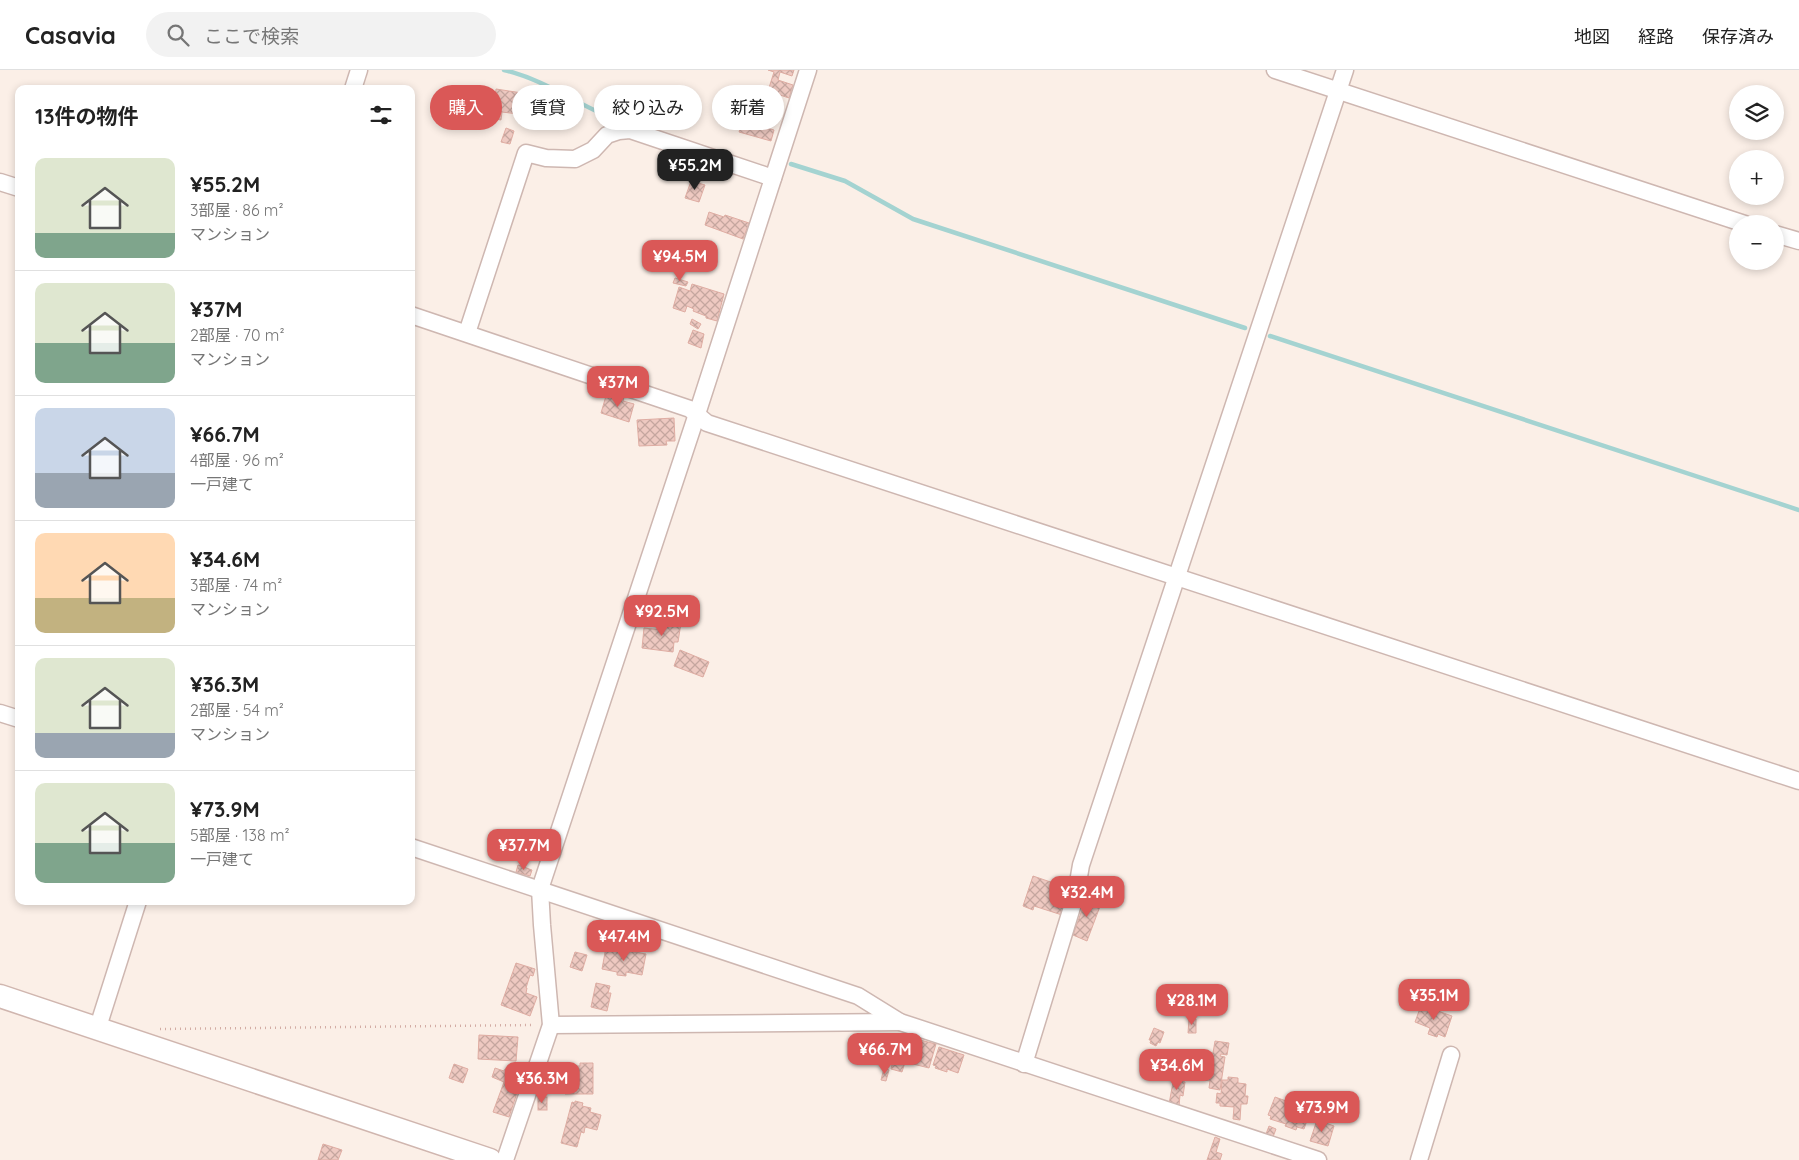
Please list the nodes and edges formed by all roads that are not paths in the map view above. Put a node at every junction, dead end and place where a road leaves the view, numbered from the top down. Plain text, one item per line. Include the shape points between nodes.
1 (359, 70) edge
2 (808, 70) edge
3 (1275, 70) edge
4 (1345, 70) edge
5 (353, 85) edge
6 (1338, 91) junction
7 (773, 178) junction
8 (0, 182) edge
9 (15, 187) edge
10 (1729, 219) edge
11 (1784, 237) edge
12 (1799, 242) edge
13 (415, 316) edge
14 (467, 333) junction
15 (697, 414) junction
16 (1176, 576) junction
17 (0, 713) edge
18 (15, 718) edge
19 (1799, 781) edge
20 (415, 848) edge
21 (540, 889) junction
22 (137, 905) edge
23 (0, 996) edge
24 (900, 1022) junction
25 (551, 1025) junction
26 (97, 1030) junction
27 (1451, 1055) dead end
28 (1024, 1064) junction
29 (490, 1160) edge
30 (505, 1160) edge
31 (1318, 1160) edge
32 (1419, 1160) edge

1 - 5 street
2 - 7 street
3 - 6 street
4 - 6 street
6 - 10 street
6 - 16 street
7 - 14 street via 630,130 607,135 593,150 575,159 546,158 526,153
7 - 15 street
8 - 9 street
11 - 12 street
13 - 14 street
14 - 15 street
15 - 16 street via 707,423
15 - 21 street
16 - 19 street
16 - 28 street via 1082,865
17 - 18 street
20 - 21 street
21 - 24 street via 858,996
21 - 25 street
22 - 26 street
23 - 26 street
24 - 25 street
24 - 28 street
25 - 30 street
26 - 29 street
27 - 32 street
28 - 31 street

